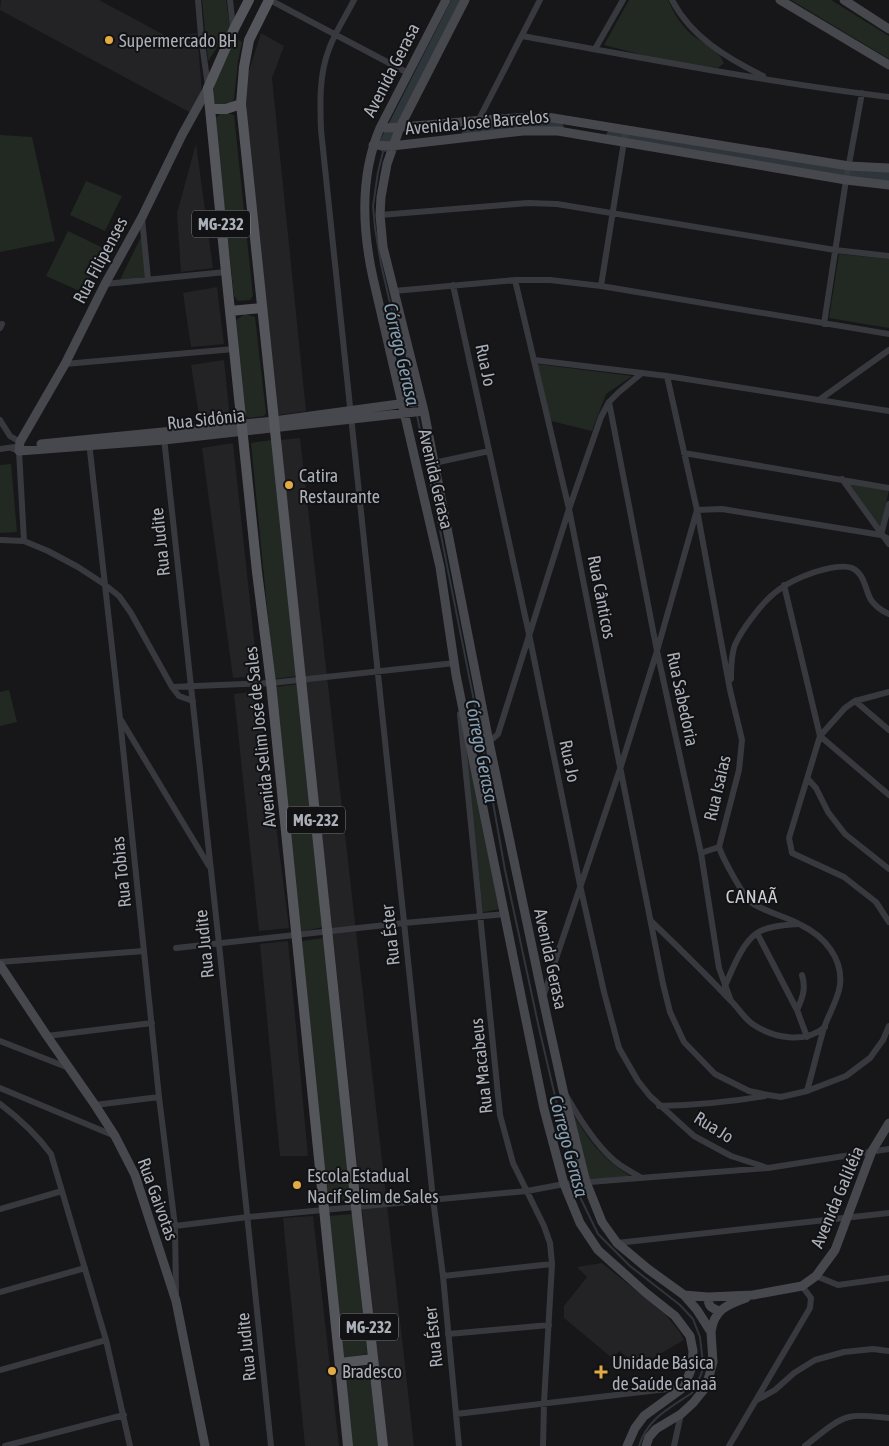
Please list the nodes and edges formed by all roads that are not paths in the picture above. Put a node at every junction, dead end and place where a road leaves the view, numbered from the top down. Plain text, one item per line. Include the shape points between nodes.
1 (198, 0) edge
2 (230, 0) edge
3 (249, 0) edge
4 (269, 0) edge
5 (354, 0) edge
6 (446, 0) edge
7 (465, 0) edge
8 (540, 0) edge
9 (623, 0) edge
10 (672, 0) edge
11 (780, 0) edge
12 (848, 1) edge
13 (234, 29) junction
14 (889, 29) edge
15 (336, 35) junction
16 (522, 36) junction
17 (250, 40) junction
18 (595, 49) junction
19 (733, 62) junction
20 (889, 65) edge
21 (727, 72) junction
22 (408, 73) junction
23 (770, 80) junction
24 (208, 88) junction
25 (862, 93) junction
26 (889, 96) edge
27 (241, 104) junction
28 (210, 109) junction
29 (478, 120) junction
30 (392, 128) junction
31 (625, 135) junction
32 (385, 145) junction
33 (889, 168) edge
34 (848, 173) junction
35 (889, 185) edge
36 (612, 213) junction
37 (380, 215) junction
38 (142, 216) junction
39 (835, 250) junction
40 (889, 256) edge
41 (226, 272) junction
42 (148, 279) junction
43 (515, 280) junction
44 (105, 284) junction
45 (453, 286) junction
46 (601, 286) junction
47 (394, 291) junction
48 (262, 308) junction
49 (230, 312) junction
50 (824, 324) junction
51 (889, 334) edge
52 (234, 350) junction
53 (889, 350) edge
54 (534, 360) junction
55 (65, 364) junction
56 (642, 373) junction
57 (667, 376) junction
58 (819, 400) junction
59 (419, 401) junction
60 (609, 402) junction
61 (404, 404) junction
62 (889, 411) edge
63 (414, 412) junction
64 (350, 416) junction
65 (0, 420) edge
66 (274, 425) junction
67 (243, 428) junction
68 (164, 436) junction
69 (89, 443) junction
70 (17, 447) junction
71 (0, 449) edge
72 (489, 451) junction
73 (684, 452) junction
74 (434, 462) junction
75 (842, 479) junction
76 (889, 488) edge
77 (889, 504) edge
78 (569, 509) junction
79 (697, 510) junction
80 (881, 535) junction
81 (889, 539) edge
82 (0, 540) edge
83 (24, 541) junction
84 (889, 544) edge
85 (104, 584) junction
86 (784, 585) junction
87 (889, 614) edge
88 (529, 634) junction
89 (658, 651) junction
90 (455, 663) junction
91 (377, 672) junction
92 (456, 675) junction
93 (301, 679) junction
94 (271, 683) junction
95 (172, 687) junction
96 (191, 687) junction
97 (730, 690) junction
98 (889, 692) edge
99 (193, 701) junction
100 (855, 701) junction
101 (120, 719) junction
102 (889, 730) edge
103 (820, 736) junction
104 (487, 742) junction
105 (473, 745) junction
106 (620, 769) junction
107 (808, 779) junction
108 (889, 795) edge
109 (719, 847) junction
110 (701, 853) junction
111 (211, 869) junction
112 (889, 869) edge
113 (580, 885) junction
114 (506, 914) junction
115 (479, 916) junction
116 (650, 920) junction
117 (889, 922) edge
118 (404, 923) junction
119 (800, 924) junction
120 (328, 932) junction
121 (757, 933) junction
122 (296, 935) junction
123 (219, 944) junction
124 (176, 948) dead end
125 (144, 951) junction
126 (0, 964) edge
127 (802, 975) dead end
128 (725, 986) junction
129 (543, 998) junction
130 (731, 1001) junction
131 (797, 1010) junction
132 (152, 1023) junction
133 (889, 1026) edge
134 (825, 1027) junction
135 (46, 1036) junction
136 (807, 1037) junction
137 (0, 1041) edge
138 (69, 1068) junction
139 (0, 1088) edge
140 (563, 1090) junction
141 (807, 1091) junction
142 (768, 1095) junction
143 (158, 1097) junction
144 (0, 1104) edge
145 (95, 1105) junction
146 (659, 1106) junction
147 (889, 1123) edge
148 (115, 1136) junction
149 (889, 1149) edge
150 (872, 1151) junction
151 (768, 1168) junction
152 (641, 1178) junction
153 (584, 1182) junction
154 (566, 1184) junction
155 (62, 1191) junction
156 (527, 1191) junction
157 (433, 1199) junction
158 (356, 1207) junction
159 (0, 1209) edge
160 (323, 1210) junction
161 (889, 1213) edge
162 (848, 1216) junction
163 (248, 1217) junction
164 (175, 1226) junction
165 (617, 1243) junction
166 (552, 1264) junction
167 (85, 1268) junction
168 (442, 1276) junction
169 (816, 1276) junction
170 (889, 1278) edge
171 (802, 1286) junction
172 (0, 1292) edge
173 (684, 1295) junction
174 (753, 1295) junction
175 (708, 1297) junction
176 (176, 1301) junction
177 (720, 1311) junction
178 (549, 1326) junction
179 (711, 1332) junction
180 (448, 1334) junction
181 (106, 1340) junction
182 (889, 1351) edge
183 (373, 1359) junction
184 (340, 1363) junction
185 (0, 1370) edge
186 (689, 1387) junction
187 (703, 1387) junction
188 (756, 1400) junction
189 (544, 1403) junction
190 (456, 1414) junction
191 (681, 1414) junction
192 (124, 1415) junction
193 (889, 1418) edge
194 (5, 1446) edge
195 (130, 1446) edge
196 (205, 1446) edge
197 (272, 1446) edge
198 (348, 1446) edge
199 (383, 1446) edge
200 (459, 1446) edge
201 (544, 1446) edge
202 (627, 1446) edge
203 (646, 1446) edge
204 (674, 1446) edge
205 (728, 1446) edge
206 (805, 1446) edge

1 - 24 street
2 - 13 street
3 - 13 main road, MG-232
4 - 15 street
4 - 17 main road, MG-232
5 - 15 street, Rua Éster
6 - 22 main road, Avenida Gerasa
7 - 30 main road, Avenida Gerasa
8 - 16 street
9 - 18 street
10 - 19 street via 703,39
11 - 20 main road
12 - 14 main road
13 - 17 main road
13 - 24 main road, Avenida Selim José de Sales / MG-232
15 - 22 street
15 - 64 street, Rua Éster via 329,48 321,85 321,130
16 - 18 street
16 - 29 street
17 - 27 main road, MG-232
18 - 21 street
19 - 21 street
19 - 23 street
21 - 23 street
22 - 30 main road, Avenida Gerasa
23 - 25 street
24 - 28 main road, Avenida Selim José de Sales / MG-232
24 - 38 main road, Rua Filipenses
25 - 26 street
25 - 34 street
27 - 28 main road via 226,109
27 - 48 main road, MG-232
28 - 41 main road, Avenida Selim José de Sales / MG-232
29 - 30 main road, Avenida José Barcelos
29 - 31 main road, Avenida José Barcelos via 547,117
30 - 32 main road, Avenida Gerasa
30 - 32 main road
31 - 32 main road, Avenida José Barcelos via 523,131
31 - 34 main road, Avenida José Barcelos
31 - 34 main road, Avenida José Barcelos
31 - 36 street
32 - 37 main road, Avenida Gerasa
32 - 61 main road, Avenida Gerasa via 369,160 364,206 365,237
33 - 34 main road, Avenida José Barcelos
34 - 35 main road, Avenida José Barcelos
34 - 39 street
36 - 37 street via 528,203
36 - 39 street
36 - 46 street
37 - 47 main road, Avenida Gerasa via 383,247
38 - 42 street
38 - 44 main road, Rua Filipenses
39 - 40 street
39 - 50 street
41 - 42 street
41 - 49 main road, Avenida Selim José de Sales / MG-232
42 - 44 street
43 - 45 street
43 - 46 street
43 - 54 street, Rua Cânticos
44 - 55 main road, Rua Filipenses
45 - 47 street
45 - 72 street, Rua Jo
46 - 50 street
47 - 59 main road, Avenida Gerasa
48 - 49 main road
48 - 66 main road, MG-232
49 - 52 main road, Avenida Selim José de Sales / MG-232
50 - 51 street
52 - 55 street
52 - 67 main road, Avenida Selim José de Sales / MG-232
53 - 58 street
54 - 56 street
54 - 78 street, Rua Cânticos
55 - 70 main road, Rua Filipenses
56 - 57 street
56 - 60 street
57 - 58 street
57 - 73 street, Rua Isaías
58 - 62 street
59 - 61 main road, Rua Sidônia
59 - 63 main road, Avenida Gerasa
60 - 78 street
60 - 89 street, Rua Sabedoria
61 - 63 main road, Avenida Gerasa
61 - 64 main road, Rua Sidônia
63 - 64 main road, Rua Sidônia
63 - 74 main road, Avenida Gerasa
63 - 90 main road, Avenida Gerasa
64 - 66 main road, Rua Sidônia
64 - 91 street, Rua Éster
65 - 70 street
66 - 67 main road, Rua Sidônia
66 - 93 main road, MG-232
67 - 68 main road, Rua Sidônia
67 - 94 main road, Avenida Selim José de Sales / MG-232
68 - 69 main road, Rua Sidônia
68 - 96 street, Rua Judite
69 - 70 main road, Rua Sidônia
69 - 85 street, Rua Tobias
70 - 71 street, Rua Sidônia
70 - 83 street
72 - 74 street
72 - 88 street, Rua Jo
73 - 75 street
73 - 79 street, Rua Isaías
74 - 104 main road, Avenida Gerasa
75 - 76 street
75 - 80 street
77 - 80 street
78 - 88 street
78 - 106 street, Rua Cânticos
79 - 80 street via 722,509
79 - 89 street
79 - 97 street, Rua Isaías
80 - 81 street
80 - 84 street
82 - 83 street
83 - 85 street via 78,567
85 - 95 street via 119,596 131,613
85 - 101 street, Rua Tobias
86 - 87 street via 824,569 852,568 865,583 873,602
86 - 97 street via 769,597 742,631 735,645
86 - 103 street
88 - 104 street via 498,734
88 - 113 street, Rua Jo
89 - 106 street
89 - 110 street, Rua Sabedoria
90 - 91 street
90 - 92 main road, Avenida Gerasa
91 - 93 street
91 - 118 street, Rua Éster
92 - 105 main road, Avenida Gerasa
92 - 115 street, Rua Macabeus
93 - 94 street
93 - 120 main road, MG-232
94 - 96 street
94 - 122 main road, Avenida Selim José de Sales / MG-232
95 - 96 street
95 - 99 street via 179,696
96 - 99 street, Rua Judite
97 - 109 street, Rua Isaías via 742,740 739,770
98 - 100 street
99 - 111 street, Rua Judite
100 - 102 street
100 - 103 street
101 - 111 street
101 - 125 street, Rua Tobias
103 - 107 street
103 - 108 street
104 - 105 street
104 - 129 main road, Avenida Gerasa
105 - 114 main road, Avenida Gerasa
106 - 113 street
106 - 116 street, Rua Cânticos
107 - 112 street via 845,834
107 - 117 street via 789,838 792,853 844,877 876,902
109 - 110 street
109 - 119 street, Rua Isaías via 751,902
110 - 128 street, Rua Sabedoria via 719,968
111 - 123 street, Rua Judite
113 - 129 street
113 - 146 street, Rua Jo via 619,1048 638,1081
114 - 115 street
114 - 154 main road, Avenida Gerasa via 544,1109
115 - 118 street
115 - 156 street, Rua Macabeus via 500,1115 513,1163
116 - 130 street
116 - 142 street, Rua Cânticos via 670,1012 684,1042 715,1074 748,1091
118 - 120 street
118 - 157 street, Rua Éster
119 - 121 street
119 - 134 street, Rua Isaías via 824,942 840,968 838,995
120 - 122 street
120 - 158 main road, MG-232
121 - 128 street via 741,951
121 - 131 street
122 - 123 street
122 - 160 main road, Avenida Selim José de Sales / MG-232
123 - 124 street
123 - 163 street, Rua Judite
125 - 126 street
125 - 132 street, Rua Tobias
126 - 135 main road, Rua Gaivotas
127 - 131 street via 803,995
128 - 130 street, Rua Sabedoria
129 - 140 main road, Avenida Gerasa
130 - 136 street via 752,1024 775,1036
131 - 136 street
132 - 135 street
132 - 143 street, Rua Tobias
133 - 141 street via 870,1058 846,1076
134 - 136 street
134 - 141 street, Rua Isaías
135 - 138 main road, Rua Gaivotas
137 - 138 street
138 - 145 main road, Rua Gaivotas
139 - 148 street
140 - 152 street via 599,1144 618,1164
140 - 153 main road, Avenida Gerasa
141 - 142 street
142 - 146 street via 696,1106
143 - 145 street
143 - 164 street, Rua Tobias
144 - 155 street via 29,1128 52,1154
145 - 148 main road, Rua Gaivotas
146 - 151 street, Rua Jo via 694,1136 731,1156
147 - 150 main road, Avenida Galiléia
148 - 176 main road, Rua Gaivotas via 136,1174
149 - 150 street
150 - 151 street
150 - 162 main road, Avenida Galiléia
151 - 152 street
152 - 153 street
153 - 154 street
153 - 165 main road, Avenida Gerasa via 602,1222
154 - 156 street
154 - 186 main road, Avenida Gerasa via 580,1223 598,1250 675,1316 690,1336 693,1352
155 - 159 street
155 - 167 street
156 - 157 street
156 - 166 street, Rua Macabeus via 550,1243
157 - 158 street
157 - 168 street, Rua Éster
158 - 160 street
158 - 183 main road, MG-232
160 - 163 street
160 - 184 main road, Avenida Selim José de Sales / MG-232
161 - 162 street
162 - 165 street
162 - 169 main road, Avenida Galiléia via 835,1250
163 - 164 street
163 - 197 street, Rua Judite
164 - 176 street, Rua Tobias
165 - 173 main road, Avenida Gerasa
166 - 168 street
166 - 178 street, Rua Macabeus
167 - 172 street
167 - 181 street
168 - 180 street, Rua Éster
169 - 170 street via 838,1285
169 - 171 main road, Avenida Galiléia
171 - 174 main road, Avenida Galiléia
171 - 188 street via 811,1298 810,1308
173 - 175 main road, Avenida Galiléia
173 - 179 main road, Avenida Gerasa
174 - 175 main road, Avenida Galiléia
174 - 177 main road, Avenida Galiléia
175 - 177 main road via 711,1308
176 - 196 main road, Rua Gaivotas
177 - 179 main road via 712,1321
178 - 180 street
178 - 189 street, Rua Macabeus
179 - 187 main road, Avenida Gerasa via 713,1362
180 - 190 street, Rua Éster
181 - 185 street
181 - 192 street
182 - 188 street via 873,1348 815,1360
183 - 184 main road
183 - 199 main road, MG-232
184 - 198 main road, Avenida Selim José de Sales / MG-232
186 - 187 street
186 - 189 street
186 - 202 main road via 644,1416
187 - 191 main road, Avenida Gerasa
188 - 205 street
189 - 190 street
189 - 201 street, Rua Macabeus
190 - 200 street, Rua Éster
191 - 203 main road, Avenida Gerasa via 656,1429
191 - 204 street
192 - 194 street
192 - 195 street
193 - 206 street via 848,1417

